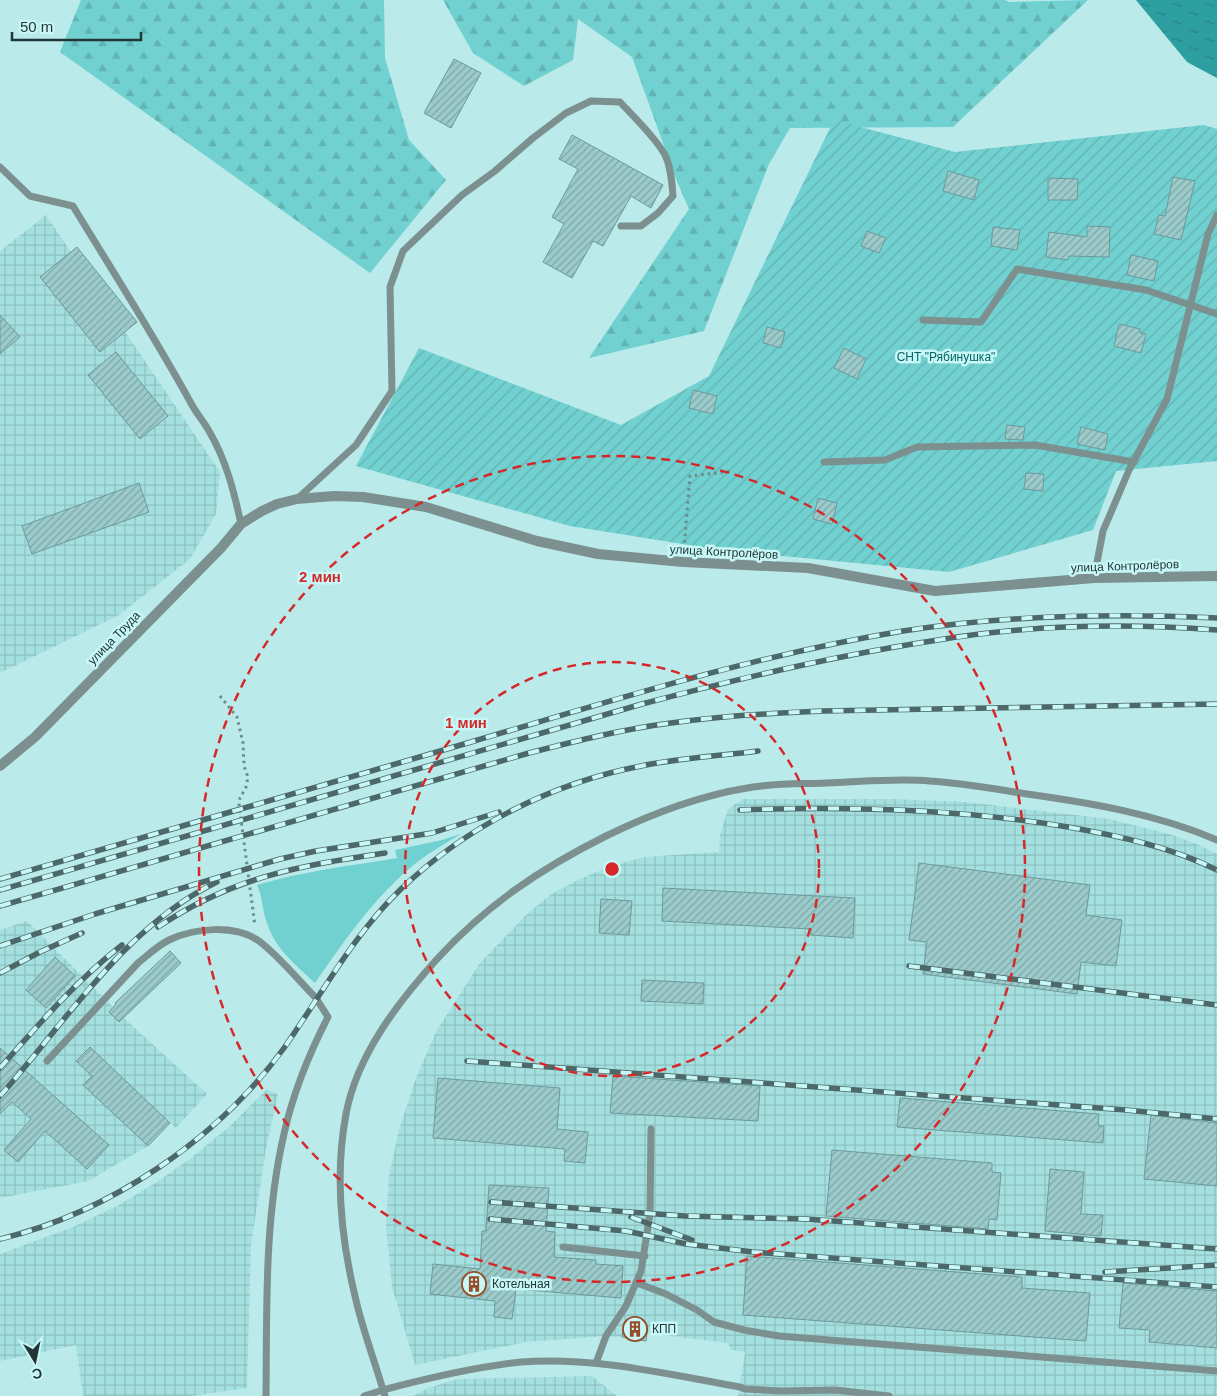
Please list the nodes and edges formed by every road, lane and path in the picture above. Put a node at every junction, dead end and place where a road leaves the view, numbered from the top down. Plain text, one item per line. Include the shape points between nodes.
1 (0, 167) edge
2 (1217, 215) edge
3 (621, 226) dead end
4 (1190, 305) junction
5 (1217, 314) edge
6 (923, 320) dead end
7 (824, 462) dead end
8 (1134, 462) junction
9 (733, 471) dead end
10 (296, 498) junction
11 (241, 524) junction
12 (683, 562) junction
13 (1217, 576) edge
14 (1094, 578) junction
15 (220, 696) dead end
16 (0, 766) edge
17 (1217, 840) edge
18 (257, 940) junction
19 (47, 1061) dead end
20 (651, 1129) dead end
21 (563, 1247) dead end
22 (644, 1256) junction
23 (637, 1283) junction
24 (596, 1363) junction
25 (1217, 1371) edge
26 (384, 1393) edge
27 (782, 1394) edge
28 (266, 1396) edge
29 (364, 1396) edge
30 (889, 1396) edge

1 - 11 lane via 30,196 72,206 209,431 233,485
2 - 4 lane via 1208,234
3 - 10 lane via 641,226 658,213 673,196 672,177 665,155 620,102 592,101 566,113 533,138 462,195 403,251 390,287 392,390 356,445
4 - 5 lane
4 - 6 lane via 1146,290 1017,269 981,322
4 - 8 lane via 1167,399
7 - 8 lane via 886,460 917,447 1035,445
8 - 14 lane via 1103,531
9 - 12 path via 690,476
10 - 11 street, улица Контролёров via 262,511
10 - 12 street, улица Контролёров via 363,497 396,502 566,549
11 - 16 street, улица Труда via 35,737
12 - 14 street, улица Контролёров via 808,568 935,591
13 - 14 street, улица Контролёров
15 - 18 path via 237,717 244,750 248,777 239,804
17 - 26 lane via 1131,812 951,782 896,780 787,784 748,788 678,806 640,820 540,871 485,913 430,966 385,1025 354,1086 342,1143 343,1218 355,1298
18 - 19 lane via 244,934 217,930 169,940 138,963
18 - 28 lane via 316,998 328,1017 313,1045 291,1108 275,1183 268,1267
20 - 22 lane via 650,1214
21 - 22 lane
22 - 23 lane
23 - 24 lane via 606,1336
23 - 25 lane via 666,1294 714,1322 779,1336
24 - 26 lane via 522,1362 432,1377
24 - 27 lane
26 - 29 lane
27 - 30 lane via 835,1390

